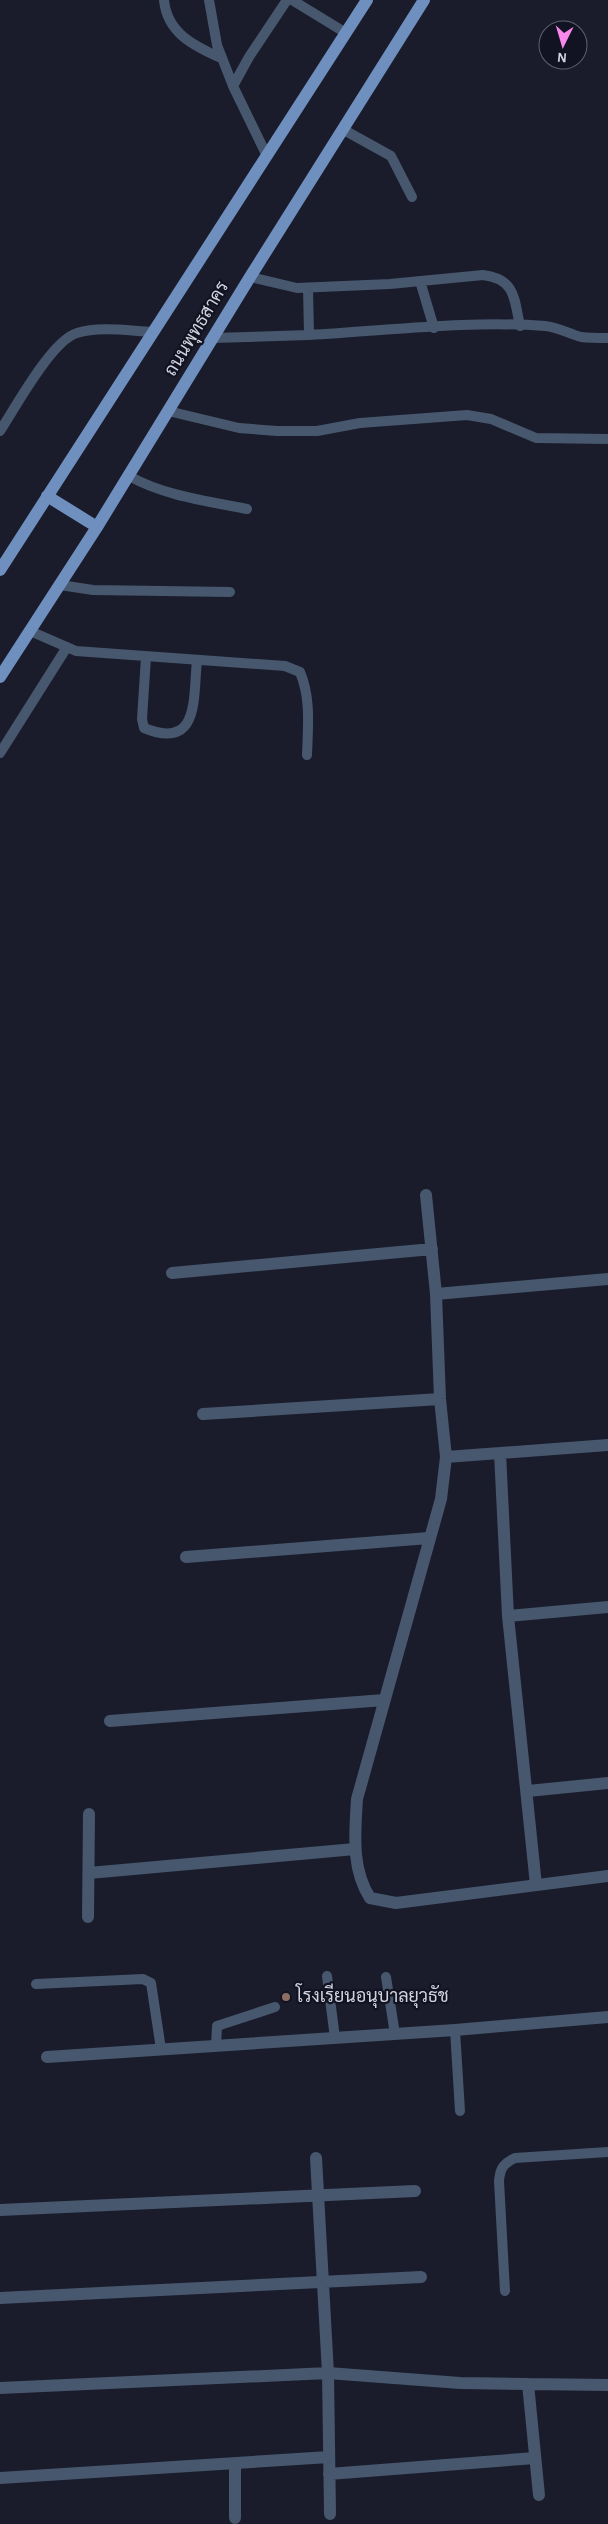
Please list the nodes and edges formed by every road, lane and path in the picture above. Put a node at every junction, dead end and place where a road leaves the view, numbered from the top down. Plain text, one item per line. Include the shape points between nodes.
1 (164, 0) edge
2 (209, 0) edge
3 (287, 0) edge
4 (292, 0) edge
5 (367, 0) edge
6 (424, 0) edge
7 (346, 33) junction
8 (222, 58) junction
9 (233, 86) junction
10 (344, 130) junction
11 (267, 156) junction
12 (412, 197) dead end
13 (250, 277) junction
14 (420, 281) junction
15 (308, 288) junction
16 (520, 326) junction
17 (434, 328) junction
18 (153, 332) junction
19 (309, 335) junction
20 (213, 338) junction
21 (608, 338) edge
22 (168, 411) junction
23 (0, 432) edge
24 (608, 439) edge
25 (129, 476) junction
26 (47, 496) junction
27 (247, 509) dead end
28 (97, 527) junction
29 (0, 570) edge
30 (60, 585) junction
31 (230, 592) dead end
32 (30, 631) junction
33 (67, 647) junction
34 (146, 657) junction
35 (197, 660) junction
36 (0, 677) edge
37 (0, 753) edge
38 (307, 754) dead end
39 (426, 1195) dead end
40 (432, 1248) junction
41 (172, 1273) dead end
42 (608, 1279) edge
43 (436, 1294) junction
44 (440, 1399) junction
45 (203, 1414) dead end
46 (608, 1445) edge
47 (500, 1453) junction
48 (446, 1457) junction
49 (429, 1538) junction
50 (186, 1557) dead end
51 (608, 1608) edge
52 (508, 1616) junction
53 (384, 1700) junction
54 (110, 1722) dead end
55 (608, 1783) edge
56 (528, 1791) junction
57 (89, 1814) dead end
58 (355, 1849) junction
59 (89, 1872) junction
60 (608, 1876) edge
61 (536, 1885) junction
62 (88, 1917) dead end
63 (327, 1976) dead end
64 (386, 1977) dead end
65 (36, 1984) dead end
66 (275, 2007) dead end
67 (608, 2017) edge
68 (455, 2030) junction
69 (395, 2034) junction
70 (335, 2038) junction
71 (216, 2046) junction
72 (161, 2050) junction
73 (47, 2057) dead end
74 (460, 2111) dead end
75 (608, 2152) edge
76 (316, 2158) dead end
77 (416, 2191) dead end
78 (318, 2196) junction
79 (0, 2210) edge
80 (421, 2277) dead end
81 (323, 2281) junction
82 (505, 2292) dead end
83 (0, 2298) edge
84 (328, 2373) junction
85 (528, 2384) junction
86 (608, 2385) edge
87 (0, 2388) edge
88 (329, 2457) junction
89 (535, 2458) junction
90 (235, 2463) junction
91 (329, 2474) junction
92 (0, 2478) edge
93 (539, 2495) dead end
94 (330, 2514) dead end
95 (235, 2518) dead end

1 - 8 lane via 173,28 192,45
2 - 8 lane
3 - 9 lane
4 - 7 lane
5 - 7 main road, ถนนพุทธสาคร
6 - 10 main road, ถนนพุทธสาคร
7 - 11 main road, ถนนพุทธสาคร
8 - 9 lane
9 - 11 lane
10 - 12 lane via 391,156
10 - 13 main road, ถนนพุทธสาคร
11 - 18 main road, ถนนพุทธสาคร
13 - 15 lane via 279,286
13 - 20 main road, ถนนพุทธสาคร
14 - 15 lane
14 - 16 lane via 483,275 498,278 512,289
14 - 17 lane
15 - 19 lane
16 - 17 lane
16 - 21 lane via 546,326 580,336
17 - 19 lane
18 - 23 lane via 93,330 74,333 59,344 38,372
18 - 26 main road, ถนนพุทธสาคร
19 - 20 lane
20 - 22 main road, ถนนพุทธสาคร
22 - 24 lane via 239,428 277,431 317,431 360,423 467,416 491,419 536,438
22 - 25 main road, ถนนพุทธสาคร
25 - 27 lane via 148,487
25 - 28 main road, ถนนพุทธสาคร
26 - 28 main road
26 - 29 main road, ถนนพุทธสาคร
28 - 30 main road, ถนนพุทธสาคร
30 - 31 lane via 93,590
30 - 32 main road, ถนนพุทธสาคร
32 - 33 lane
32 - 36 main road, ถนนพุทธสาคร
33 - 34 lane
33 - 37 lane
34 - 35 lane
34 - 35 lane via 142,719 144,728 154,733 179,733 187,727
35 - 38 lane via 285,666 300,672 308,705
39 - 40 street
40 - 41 street
40 - 43 street
42 - 43 street
43 - 44 street
44 - 45 street
44 - 48 street
46 - 47 street
47 - 48 street
47 - 52 street
48 - 49 street via 441,1499
49 - 50 street
49 - 53 street
51 - 52 street
52 - 56 street
53 - 54 street
53 - 58 street via 357,1799
55 - 56 street
56 - 61 street
57 - 59 street
58 - 59 street
58 - 61 street via 361,1884 370,1898 396,1903
59 - 62 street
60 - 61 street
63 - 70 lane
64 - 69 lane
65 - 72 lane via 144,1979 151,1983
66 - 71 lane via 217,2026
67 - 68 street
68 - 69 street
68 - 74 lane
69 - 70 street
70 - 71 street
71 - 72 street
72 - 73 street
75 - 82 lane via 515,2158 504,2163 500,2181
76 - 78 street
77 - 78 street
78 - 79 street
78 - 81 street
80 - 81 street
81 - 83 street
81 - 84 street
84 - 85 street via 460,2383
84 - 87 street
84 - 88 street
85 - 86 street
85 - 89 street
88 - 90 street
88 - 91 street
89 - 91 street
89 - 93 street
90 - 92 street
90 - 95 street
91 - 94 street

